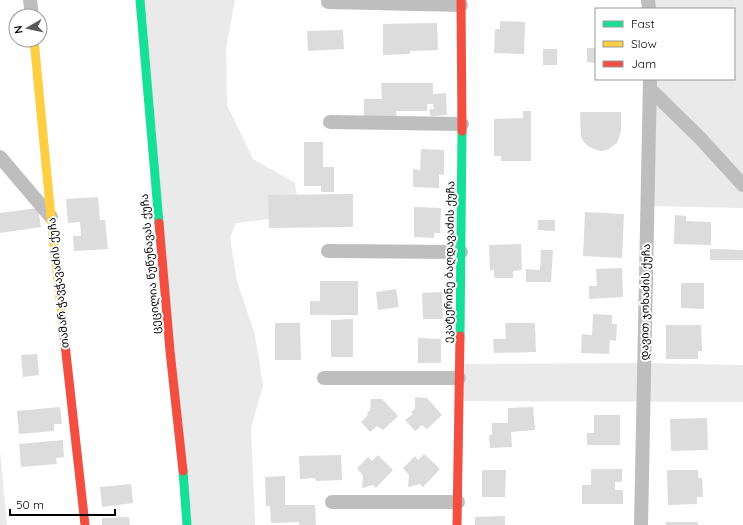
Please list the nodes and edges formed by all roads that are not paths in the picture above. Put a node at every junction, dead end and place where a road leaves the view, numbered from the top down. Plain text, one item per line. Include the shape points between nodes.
1 (140, 0) edge
2 (328, 2) dead end
3 (461, 2) edge
4 (35, 48) edge
5 (650, 84) edge
6 (330, 122) dead end
7 (462, 124) junction
8 (0, 157) edge
9 (743, 185) edge
10 (51, 217) junction
11 (328, 251) dead end
12 (461, 252) junction
13 (324, 378) dead end
14 (459, 378) junction
15 (332, 502) dead end
16 (458, 502) junction
17 (85, 525) edge
18 (187, 525) edge
19 (457, 525) edge
20 (641, 525) edge

1 - 18 street, ცეცილია წუწუნავას ქუჩა
2 - 3 street
3 - 7 street, ეკატერინე ბაღდავაძის ქუჩა
4 - 10 street, თამარ ჭავჭავაძის ქუჩა
5 - 9 street
5 - 20 street, დავით ჯოხაძის ქუჩა
6 - 7 street
7 - 12 street, ეკატერინე ბაღდავაძის ქუჩა
8 - 10 street
10 - 17 street, თამარ ჭავჭავაძის ქუჩა
11 - 12 street
12 - 14 street, ეკატერინე ბაღდავაძის ქუჩა
13 - 14 street
14 - 16 street, ეკატერინე ბაღდავაძის ქუჩა
15 - 16 street
16 - 19 street, ეკატერინე ბაღდავაძის ქუჩა

